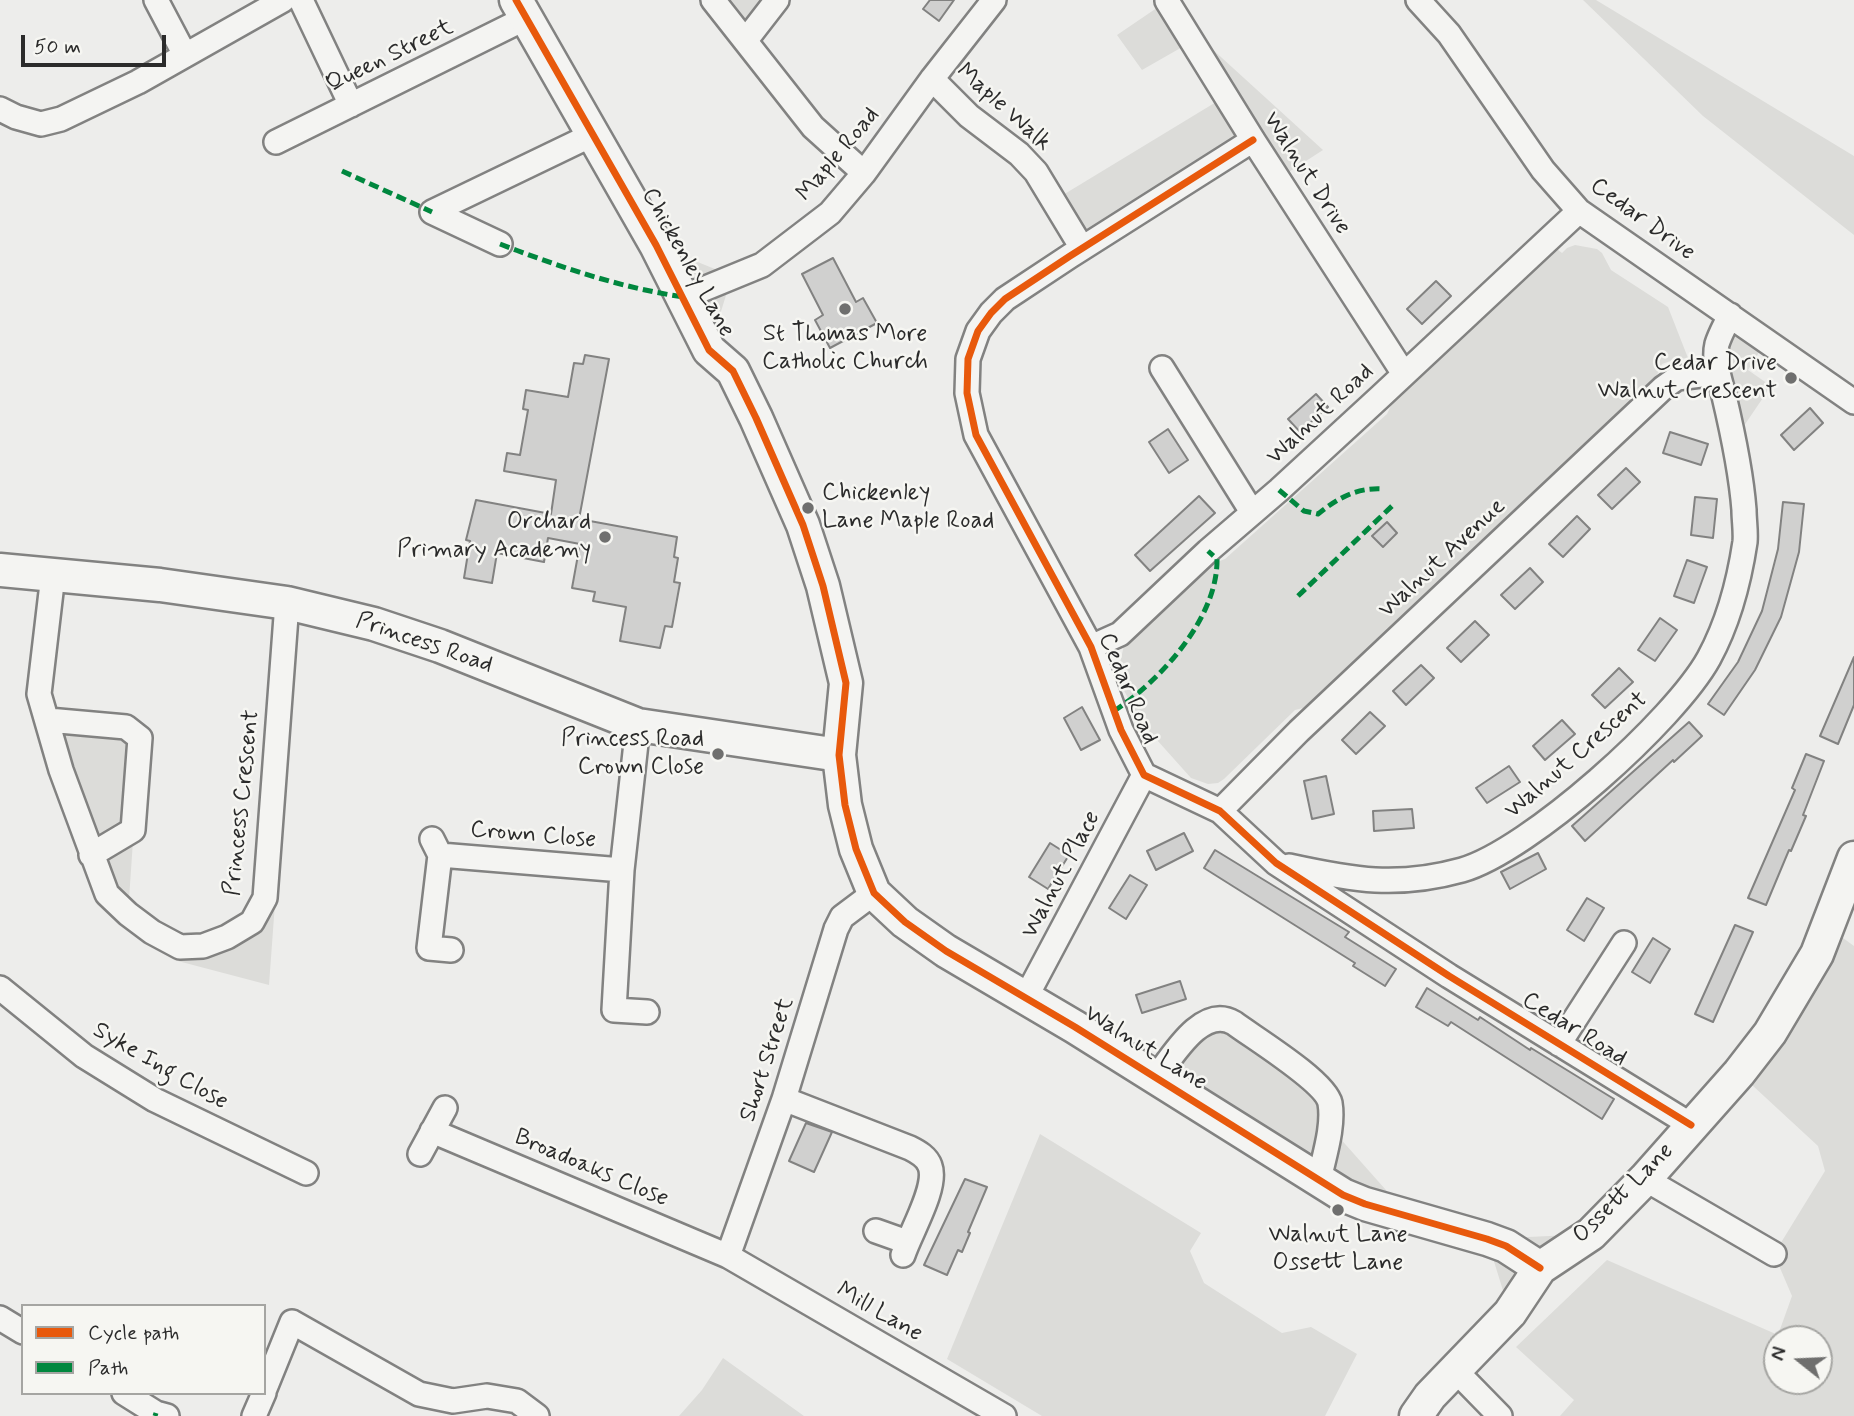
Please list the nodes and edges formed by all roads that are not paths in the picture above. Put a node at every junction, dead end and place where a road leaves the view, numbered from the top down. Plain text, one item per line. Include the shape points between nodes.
1 (156, 0) edge
2 (283, 0) edge
3 (301, 0) edge
4 (713, 0) edge
5 (777, 0) edge
6 (994, 0) edge
7 (1418, 0) edge
8 (1167, 1) edge
9 (521, 9) edge
10 (746, 40) junction
11 (186, 55) junction
12 (932, 79) junction
13 (351, 105) junction
14 (0, 108) edge
15 (594, 134) junction
16 (1253, 140) junction
17 (276, 142) dead end
18 (864, 173) junction
19 (1579, 211) junction
20 (500, 244) dead end
21 (1082, 248) junction
22 (684, 297) junction
23 (1730, 315) junction
24 (1162, 368) dead end
25 (1717, 373) junction
26 (1404, 374) junction
27 (1854, 402) edge
28 (1252, 512) junction
29 (0, 570) edge
30 (53, 575) junction
31 (288, 603) junction
32 (1091, 647) junction
33 (48, 720) junction
34 (638, 726) junction
35 (839, 755) junction
36 (1144, 775) junction
37 (1220, 811) junction
38 (91, 855) junction
39 (1854, 858) edge
40 (1276, 863) junction
41 (622, 870) junction
42 (874, 893) junction
43 (1624, 943) dead end
44 (451, 950) dead end
45 (0, 988) edge
46 (1026, 999) junction
47 (647, 1012) dead end
48 (1559, 1044) junction
49 (1155, 1079) junction
50 (784, 1099) junction
51 (445, 1108) dead end
52 (1691, 1125) junction
53 (432, 1131) junction
54 (420, 1154) dead end
55 (306, 1173) dead end
56 (1645, 1179) junction
57 (1319, 1180) junction
58 (876, 1231) dead end
59 (1764, 1241) dead end
60 (728, 1256) junction
61 (1540, 1268) junction
62 (0, 1318) edge
63 (21, 1331) edge
64 (1455, 1370) junction
65 (266, 1387) edge
66 (128, 1395) edge
67 (263, 1395) edge
68 (162, 1414) edge
69 (254, 1416) edge
70 (537, 1416) edge
71 (1004, 1416) edge
72 (1416, 1416) edge
73 (1500, 1416) edge

1 - 11 street
2 - 11 street
3 - 13 street
4 - 10 street
5 - 10 street
6 - 12 street, Maple Road
7 - 19 street, Cedar Drive via 1449,34 1543,170
8 - 16 street, Walnut Drive
9 - 13 street, Queen Street
9 - 15 street, Chickenley Lane
10 - 18 street via 813,127
11 - 14 street via 61,119 41,124
12 - 18 street, Maple Road
12 - 21 street, Maple Walk via 1036,172
13 - 17 street, Queen Street
15 - 20 street via 432,212
15 - 22 street, Chickenley Lane
16 - 21 street, Cedar Road
16 - 26 street, Walnut Drive
18 - 22 street, Maple Road via 830,213 762,264
19 - 23 street, Cedar Drive
19 - 26 street, Walnut Road
21 - 32 street, Cedar Road via 991,313 978,331 968,359 967,393 976,435
22 - 35 street, Chickenley Lane via 709,350 733,371 803,525 846,683
23 - 25 street, Walnut Crescent via 1717,345
23 - 27 street, Cedar Drive
24 - 28 street
25 - 37 street, Walnut Avenue via 1677,378 1663,388
25 - 40 street, Walnut Crescent via 1741,471 1745,539 1732,603 1708,659 1669,711 1622,758 1518,844 1464,869 1408,881 1350,880
26 - 28 street, Walnut Road
28 - 32 street, Walnut Road via 1120,635
29 - 30 street, Princess Road
30 - 31 street, Princess Road
30 - 33 street, Princess Crescent via 40,694
31 - 34 street, Princess Road via 440,646
31 - 38 street, Princess Crescent via 265,898 252,922 203,946 180,947 152,932 107,894
32 - 36 street, Cedar Road via 1121,730
33 - 38 street, Princess Crescent
33 - 38 street via 126,727 140,738 132,830
34 - 35 street, Princess Road
34 - 41 street, Crown Close
35 - 42 street, Walnut Lane via 848,822
36 - 37 street, Cedar Road
36 - 46 street, Walnut Place
37 - 40 street, Cedar Road
39 - 52 street, Ossett Lane via 1816,954 1770,1033
40 - 48 street, Cedar Road
41 - 44 street, Crown Close via 436,847 429,948
41 - 47 street, Crown Close via 614,1010
42 - 46 street, Walnut Lane via 946,951
42 - 50 street, Short Street via 842,917 836,929
43 - 48 street
45 - 55 street, Syke Ing Close via 84,1056 155,1100
46 - 49 street, Walnut Lane
48 - 52 street, Cedar Road
49 - 57 street, Walnut Lane
49 - 57 street, Walnut Lane via 1210,1018 1234,1023 1313,1080 1327,1096 1329,1127
50 - 58 street via 910,1148 930,1164 929,1192 905,1248
50 - 60 street, Short Street
51 - 53 street
52 - 56 street, Ossett Lane
53 - 54 street
53 - 60 street, Broadoaks Close
56 - 59 street via 1724,1226
56 - 61 street, Ossett Lane via 1591,1234
57 - 61 street, Walnut Lane via 1366,1204 1506,1246
60 - 71 street, Mill Lane
61 - 64 street, Ossett Lane via 1510,1313
62 - 63 street
64 - 72 street, Ossett Lane
64 - 73 street
65 - 70 street via 292,1322 419,1394 453,1401 487,1396 517,1401
66 - 68 street
67 - 69 street

